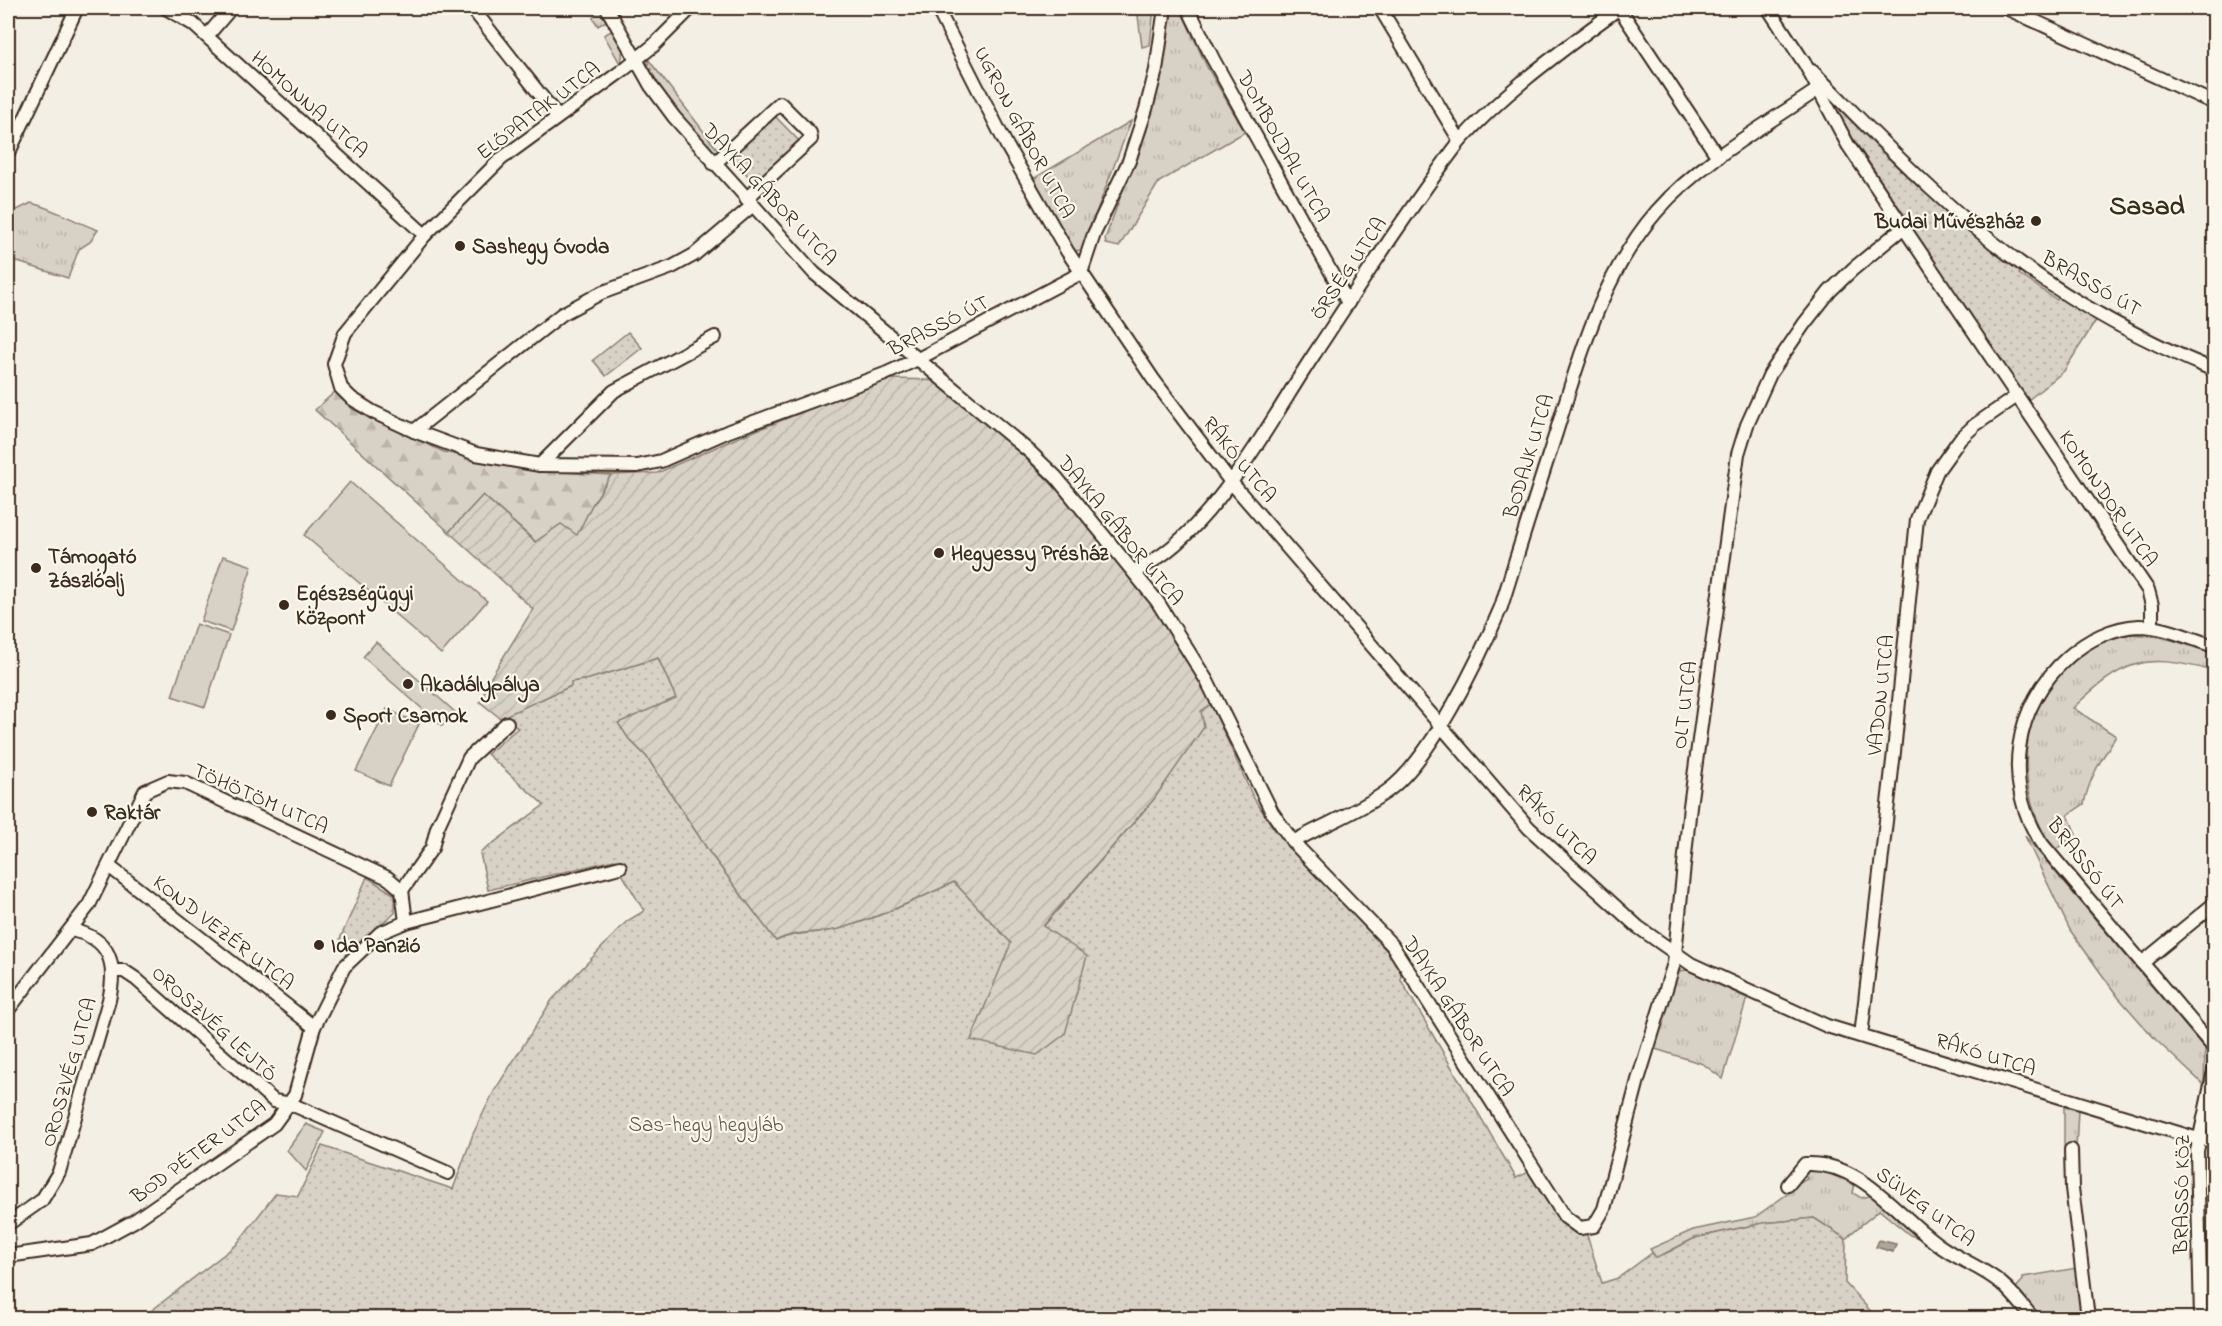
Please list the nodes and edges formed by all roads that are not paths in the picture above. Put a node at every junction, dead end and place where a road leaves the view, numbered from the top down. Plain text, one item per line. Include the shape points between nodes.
1 (77, 8) edge
2 (166, 8) edge
3 (231, 8) edge
4 (472, 8) edge
5 (606, 8) edge
6 (691, 8) edge
7 (937, 8) edge
8 (1165, 8) edge
9 (1188, 8) edge
10 (1380, 8) edge
11 (1619, 8) edge
12 (1768, 8) edge
13 (2006, 8) edge
14 (207, 36) junction
15 (636, 59) junction
16 (1805, 64) junction
17 (1817, 90) junction
18 (2214, 103) edge
19 (557, 116) junction
20 (1460, 141) junction
21 (10, 150) dead end
22 (1718, 157) junction
23 (714, 164) junction
24 (749, 202) junction
25 (1904, 227) junction
26 (425, 235) junction
27 (1081, 273) junction
28 (1348, 303) junction
29 (345, 333) joint
30 (715, 337) dead end
31 (920, 358) junction
32 (2214, 370) edge
33 (2017, 396) junction
34 (414, 431) junction
35 (540, 465) junction
36 (1230, 481) junction
37 (1134, 571) junction
38 (2152, 627) junction
39 (2214, 646) edge
40 (507, 723) dead end
41 (1441, 725) junction
42 (1293, 842) junction
43 (110, 867) junction
44 (620, 867) dead end
45 (402, 890) junction
46 (2214, 904) edge
47 (406, 922) junction
48 (71, 930) junction
49 (1674, 952) junction
50 (2142, 963) junction
51 (113, 971) junction
52 (8, 1010) edge
53 (314, 1028) junction
54 (1861, 1036) junction
55 (2214, 1048) edge
56 (2214, 1071) edge
57 (291, 1104) junction
58 (2198, 1139) junction
59 (2214, 1140) edge
60 (2071, 1150) dead end
61 (448, 1173) dead end
62 (1788, 1185) dead end
63 (8, 1224) edge
64 (1585, 1228) joint
65 (8, 1256) edge
66 (2033, 1318) edge
67 (2088, 1318) edge
68 (2202, 1318) edge

1 - 21 street
2 - 14 street, HOMONNA UTCA
3 - 14 street
4 - 19 street
5 - 15 street, DAYKA GÁBOR UTCA
6 - 15 street, ELŐPATAK UTCA
7 - 27 street, UGRON GÁBOR UTCA via 1007,146
8 - 27 street via 1146,109 1129,161 1094,234
9 - 28 street, DOMBOLDAL UTCA
10 - 20 street
11 - 20 street, ŐRSÉG UTCA via 1502,98
11 - 22 street
12 - 16 street, BRASSÓ ÚT
13 - 18 street
14 - 26 street, HOMONNA UTCA
15 - 19 street, ELŐPATAK UTCA
15 - 23 street, DAYKA GÁBOR UTCA via 661,100
16 - 17 street, BRASSÓ ÚT
16 - 32 street, BRASSÓ ÚT via 1923,181 2024,266 2064,294
17 - 22 street, BODAJK UTCA
17 - 25 street, BRASSÓ ÚT via 1848,145
19 - 26 street, ELŐPATAK UTCA via 501,159
20 - 28 street, ŐRSÉG UTCA
22 - 41 street, BODAJK UTCA via 1658,211 1625,252 1614,274 1579,358 1501,607
23 - 24 street, DAYKA GÁBOR UTCA
23 - 24 street via 780,104 812,135
24 - 31 street, DAYKA GÁBOR UTCA via 832,290
24 - 34 street via 694,255 601,293 562,314
25 - 33 street, BRASSÓ ÚT
25 - 49 street, OLT UTCA via 1830,291 1804,324 1770,374 1737,454
26 - 29 street, ELŐPATAK UTCA
27 - 31 street, BRASSÓ ÚT
27 - 36 street, RÁKÓ UTCA via 1153,379
28 - 36 street, ŐRSÉG UTCA
29 - 34 street, BRASSÓ ÚT via 334,364 341,388 374,412
30 - 35 street via 614,392
31 - 35 street, BRASSÓ ÚT via 661,461 617,467
31 - 37 street, DAYKA GÁBOR UTCA via 1056,477
33 - 38 street, KOMONDOR UTCA via 2148,590
33 - 54 street, VADON UTCA via 1960,439 1937,471 1917,519
34 - 35 street, BRASSÓ ÚT via 476,454
36 - 37 street, ŐRSÉG UTCA via 1217,502 1178,542
36 - 41 street, RÁKÓ UTCA
37 - 42 street, DAYKA GÁBOR UTCA via 1194,658 1272,812
38 - 39 street, BRASSÓ ÚT
38 - 50 street, BRASSÓ ÚT via 2109,633 2076,650 2061,664 2035,695 2026,715 2018,758 2023,799 2034,832
40 - 45 street via 470,758 432,848
41 - 42 street, BODAJK UTCA via 1404,778 1386,793
41 - 49 street, RÁKÓ UTCA via 1529,828 1638,927
42 - 64 street, DAYKA GÁBOR UTCA via 1392,945 1565,1217
43 - 45 street, TÖHÖTÖM UTCA via 145,792 168,781 185,783 373,870
43 - 48 street, TÖHÖTÖM UTCA
43 - 53 street, KOND VEZÉR UTCA
44 - 47 street, BOD PÉTER UTCA
45 - 47 street
46 - 50 street
47 - 53 street, BOD PÉTER UTCA via 380,933 355,954 335,981
48 - 51 street via 95,938 107,951
48 - 52 street, TÖHÖTÖM UTCA
49 - 54 street, RÁKÓ UTCA via 1691,964 1793,1012
49 - 64 street, OLT UTCA via 1604,1209 1599,1220
50 - 55 street, BRASSÓ ÚT
51 - 57 street, OROSZVÉG LEJTŐ via 124,971 136,979 274,1101
51 - 63 street, OROSZVÉG UTCA via 109,1000 59,1172 42,1200
53 - 57 street, BOD PÉTER UTCA
54 - 58 street, RÁKÓ UTCA
56 - 58 street, BRASSÓ KÖZ
57 - 61 street, OROSZVÉG LEJTŐ
57 - 65 street, BOD PÉTER UTCA via 265,1131 111,1234 92,1244
58 - 59 street
58 - 68 street, BRASSÓ KÖZ
60 - 67 street
62 - 66 street, SÜVEG UTCA via 1805,1164 1824,1163 1841,1170 1875,1190 1942,1248 2002,1283

